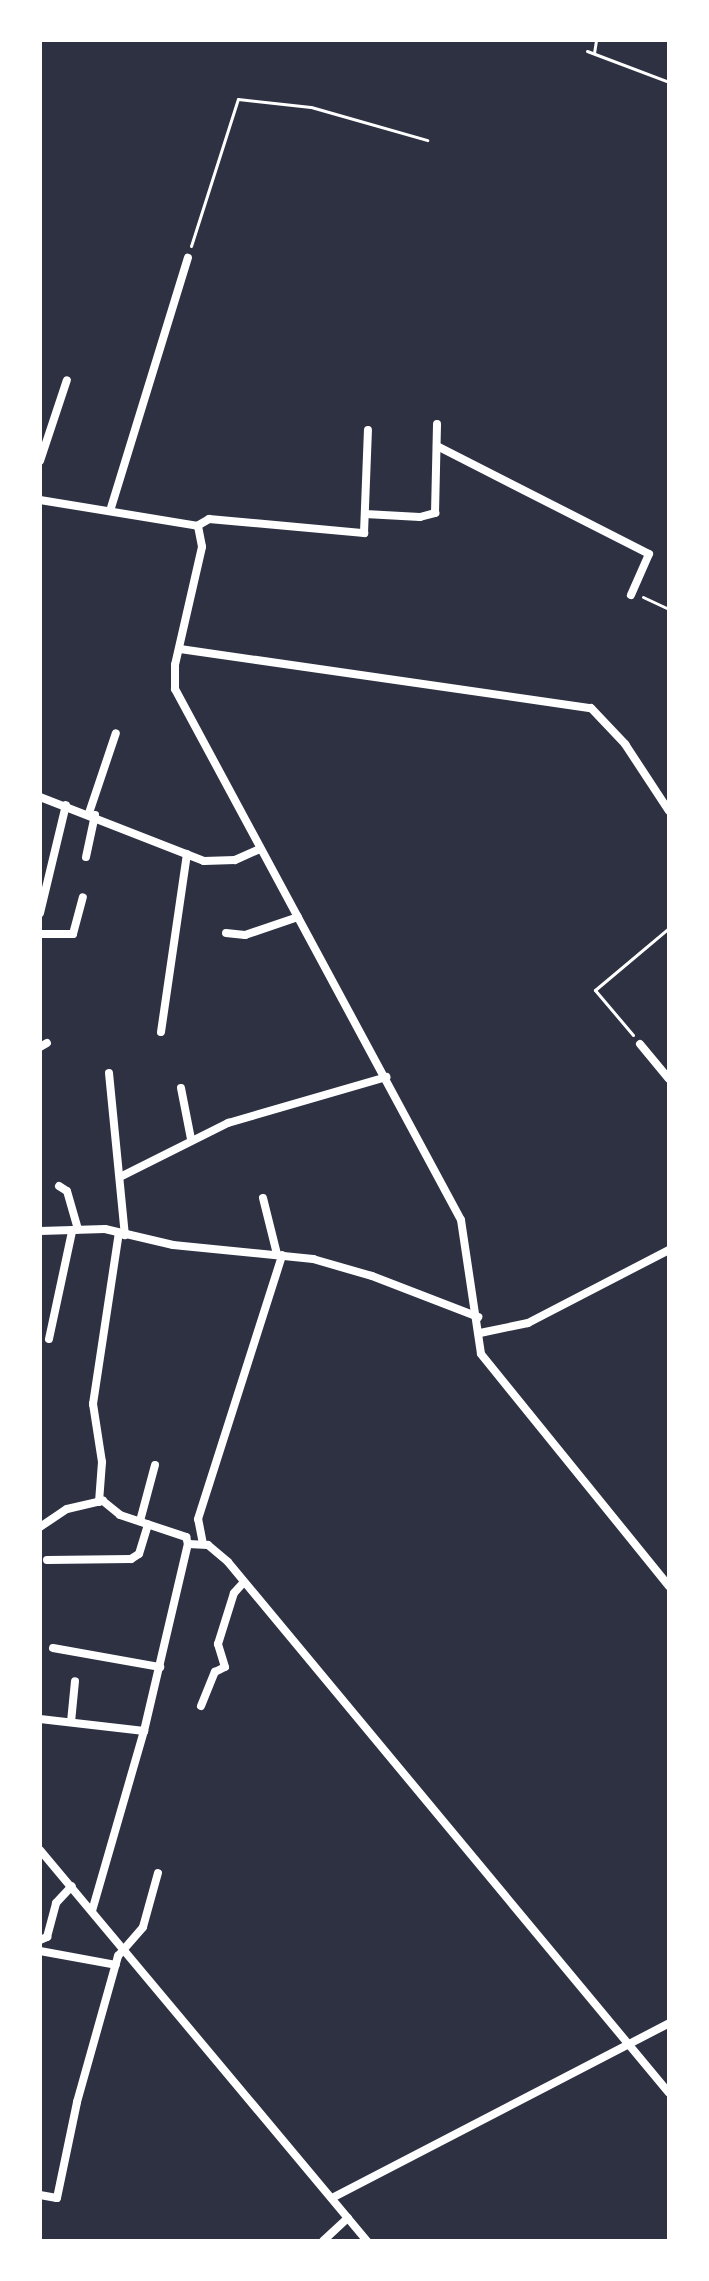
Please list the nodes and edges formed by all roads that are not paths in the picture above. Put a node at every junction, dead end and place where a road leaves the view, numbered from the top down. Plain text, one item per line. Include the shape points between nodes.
1 (188, 258) road end
2 (67, 380) dead end
3 (437, 424) dead end
4 (368, 430) dead end
5 (437, 446) junction
6 (40, 461) edge
7 (40, 500) edge
8 (110, 511) junction
9 (365, 514) junction
10 (197, 526) junction
11 (632, 594) road end
12 (180, 649) junction
13 (116, 733) dead end
14 (40, 797) edge
15 (66, 805) junction
16 (669, 811) edge
17 (92, 814) junction
18 (260, 849) junction
19 (187, 854) junction
20 (86, 857) dead end
21 (83, 897) dead end
22 (40, 913) edge
23 (298, 917) junction
24 (226, 933) dead end
25 (40, 934) edge
26 (161, 1032) dead end
27 (640, 1044) road end
28 (109, 1073) dead end
29 (386, 1077) junction
30 (669, 1079) edge
31 (181, 1088) dead end
32 (191, 1139) junction
33 (122, 1176) junction
34 (59, 1186) dead end
35 (263, 1198) dead end
36 (75, 1230) junction
37 (40, 1231) edge
38 (122, 1234) junction
39 (669, 1250) edge
40 (279, 1254) junction
41 (478, 1317) junction
42 (480, 1333) junction
43 (49, 1339) dead end
44 (155, 1465) dead end
45 (99, 1502) junction
46 (144, 1523) junction
47 (40, 1527) edge
48 (188, 1544) junction
49 (203, 1544) junction
50 (47, 1560) dead end
51 (243, 1583) junction
52 (669, 1586) edge
53 (53, 1648) dead end
54 (160, 1667) junction
55 (75, 1681) dead end
56 (201, 1706) dead end
57 (40, 1719) edge
58 (71, 1722) junction
59 (144, 1731) junction
60 (40, 1850) edge
61 (158, 1873) dead end
62 (72, 1886) junction
63 (92, 1911) junction
64 (40, 1940) edge
65 (125, 1949) junction
66 (40, 1951) edge
67 (116, 1965) junction
68 (669, 2023) edge
69 (669, 2093) edge
70 (40, 2195) edge
71 (332, 2198) junction
72 (348, 2218) junction
73 (323, 2241) edge
74 (367, 2241) edge

1 - 8 street
2 - 6 street
3 - 5 street
4 - 9 street
5 - 9 street via 435,513
5 - 11 street via 649,554
7 - 8 street
8 - 10 street
9 - 10 street via 364,533 209,519
10 - 12 street via 202,547
12 - 16 street via 591,708 625,744
12 - 18 street via 175,689
13 - 17 street
14 - 15 street
15 - 17 street
15 - 22 street
17 - 19 street
17 - 20 street
18 - 19 street via 235,860 204,861
18 - 23 street
19 - 26 street
21 - 25 street via 73,934
23 - 24 street via 245,935
23 - 29 street
27 - 30 street
28 - 33 street
29 - 32 street via 262,1112
29 - 41 street via 461,1220
31 - 32 street
32 - 33 street
33 - 38 street
34 - 36 street via 67,1191
35 - 40 street
36 - 37 street
36 - 38 street
36 - 43 street
38 - 40 street via 173,1245
38 - 45 street via 93,1404 102,1462
39 - 42 street via 528,1323
40 - 41 street via 372,1276
40 - 49 street via 198,1519
41 - 42 street
42 - 52 street via 481,1354 505,1387
44 - 46 street
45 - 46 street
45 - 47 street via 67,1509
46 - 48 street via 186,1537
46 - 50 street via 139,1554 131,1559
48 - 49 street
48 - 54 street
49 - 51 street via 228,1562
51 - 56 street via 234,1593 218,1644 225,1667 215,1672
51 - 69 street
53 - 54 street
54 - 59 street
55 - 58 street
57 - 58 street
58 - 59 street
59 - 63 street
60 - 62 street
61 - 65 street via 143,1927
62 - 63 street
62 - 64 street via 56,1903 47,1937
63 - 65 street
65 - 67 street
65 - 71 street
66 - 67 street
67 - 70 street via 77,2102 57,2198
68 - 71 street
71 - 72 street
72 - 73 street
72 - 74 street

